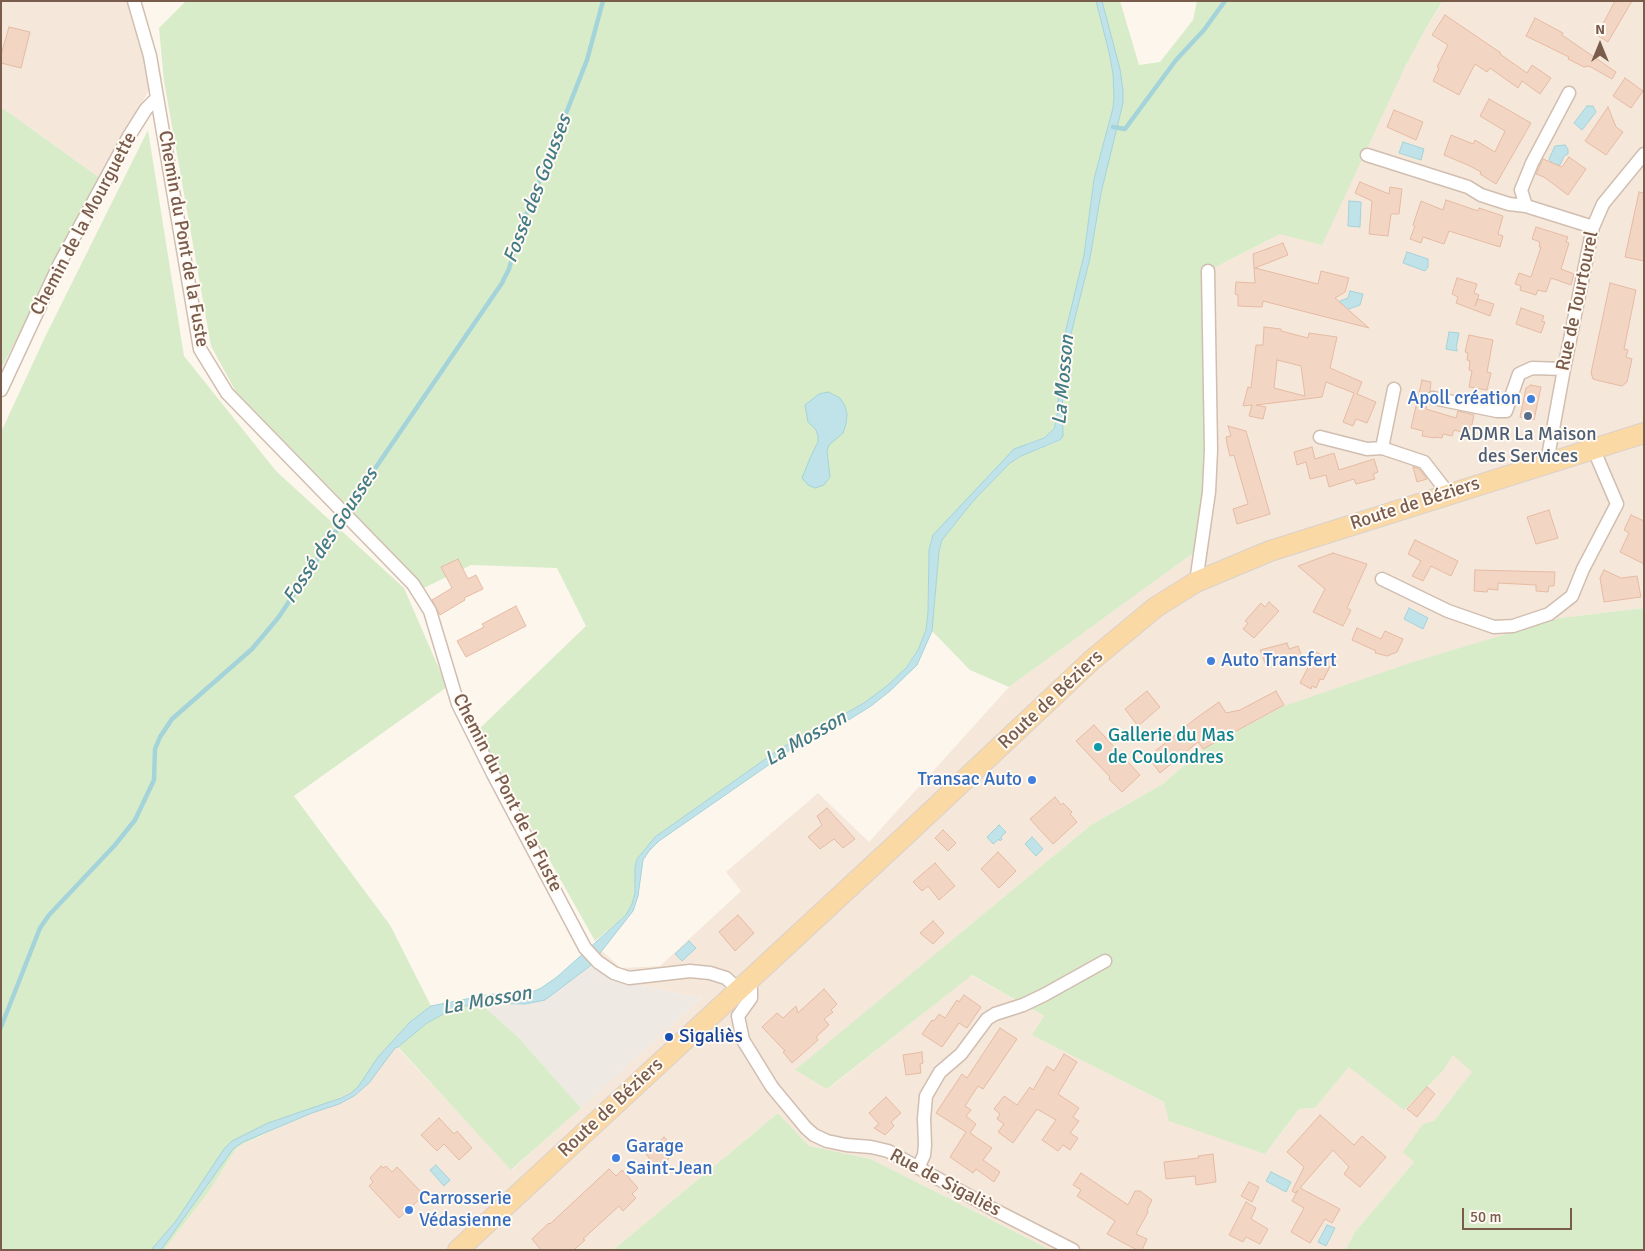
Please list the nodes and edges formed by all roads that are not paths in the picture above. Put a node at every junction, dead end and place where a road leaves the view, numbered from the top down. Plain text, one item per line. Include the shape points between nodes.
1 (134, 1) edge
2 (1569, 93) dead end
3 (157, 98) junction
4 (1644, 154) edge
5 (1367, 155) dead end
6 (1526, 206) junction
7 (1593, 227) junction
8 (1208, 271) dead end
9 (1564, 368) junction
10 (1394, 389) dead end
11 (1, 390) edge
12 (1433, 398) dead end
13 (1644, 433) edge
14 (1320, 437) dead end
15 (1382, 448) junction
16 (1593, 448) junction
17 (1547, 462) junction
18 (1448, 493) junction
19 (1382, 579) dead end
20 (1196, 582) junction
21 (1105, 961) dead end
22 (744, 985) junction
23 (918, 1168) junction
24 (458, 1250) edge
25 (1073, 1250) edge

1 - 3 street via 150,56
2 - 6 street via 1532,162 1521,190
3 - 11 street, Chemin de la Mourguette via 129,136 60,264
3 - 22 street, Chemin du Pont de la Fuste via 200,349 227,393 412,584 430,611 458,704 585,948 614,973 629,978 710,973
4 - 7 street, Rue de Tourtourel via 1603,204
5 - 6 street via 1468,187 1508,204
6 - 7 street
7 - 9 street, Rue de Tourtourel
8 - 20 street via 1209,492
9 - 12 street via 1532,368 1519,374 1506,411
9 - 17 street, Rue de Tourtourel
10 - 15 street
13 - 16 main road, Route de Béziers
14 - 15 street via 1367,449
15 - 18 street via 1424,462
16 - 17 main road, Route de Béziers
16 - 19 street via 1617,504 1572,596 1549,614 1513,626 1494,627 1448,611
17 - 18 main road, Route de Béziers
18 - 20 main road, Route de Béziers via 1270,551
20 - 22 main road, Route de Béziers via 1156,607 1092,660
21 - 23 street via 1044,995 987,1019 961,1054 940,1072 926,1096 924,1155
22 - 23 street, Rue de Sigaliès via 752,990 751,998 738,1016 743,1040 772,1086 806,1128 827,1141 888,1151
22 - 24 main road, Route de Béziers
23 - 25 street, Rue de Sigaliès

